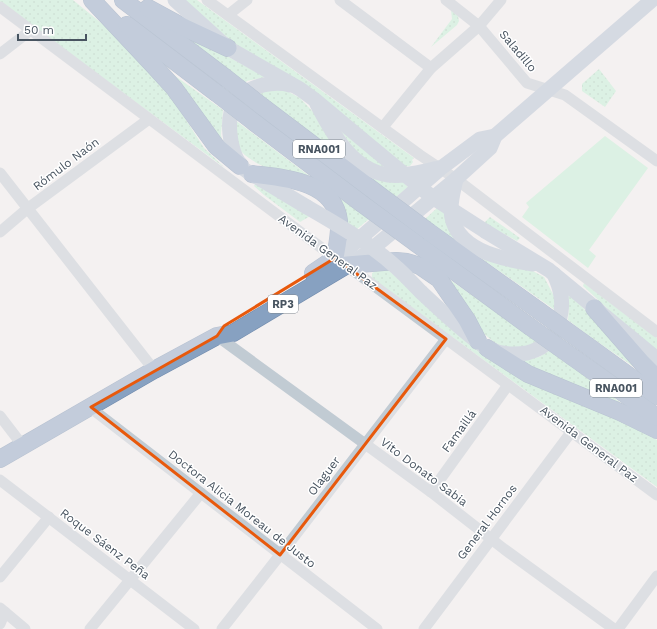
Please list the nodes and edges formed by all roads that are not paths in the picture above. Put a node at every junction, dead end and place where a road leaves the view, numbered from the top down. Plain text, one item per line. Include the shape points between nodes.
1 (93, 0) edge
2 (123, 0) edge
3 (132, 0) edge
4 (175, 0) edge
5 (207, 0) edge
6 (247, 0) edge
7 (340, 0) edge
8 (446, 0) edge
9 (501, 0) edge
10 (652, 0) edge
11 (0, 7) edge
12 (228, 15) junction
13 (480, 26) junction
14 (31, 30) junction
15 (228, 48) junction
16 (0, 54) edge
17 (431, 68) junction
18 (300, 89) junction
19 (548, 89) junction
20 (315, 100) junction
21 (149, 119) junction
22 (383, 127) junction
23 (495, 136) junction
24 (657, 161) edge
25 (440, 168) junction
26 (246, 170) junction
27 (0, 173) edge
28 (456, 179) junction
29 (27, 209) junction
30 (0, 232) edge
31 (341, 262) junction
32 (540, 265) junction
33 (554, 274) junction
34 (594, 308) junction
35 (655, 328) edge
36 (217, 336) junction
37 (446, 339) junction
38 (483, 345) junction
39 (657, 359) edge
40 (154, 370) junction
41 (657, 378) edge
42 (508, 385) junction
43 (657, 396) edge
44 (91, 407) junction
45 (0, 416) edge
46 (657, 417) edge
47 (657, 430) edge
48 (572, 431) junction
49 (364, 444) junction
50 (23, 446) junction
51 (0, 459) edge
52 (0, 480) edge
53 (431, 492) junction
54 (201, 493) junction
55 (657, 495) edge
56 (49, 517) junction
57 (491, 539) junction
58 (280, 556) junction
59 (657, 576) edge
60 (0, 577) edge
61 (130, 580) junction
62 (3, 610) edge
63 (0, 624) edge
64 (25, 629) edge
65 (90, 629) edge
66 (194, 629) edge
67 (222, 629) edge
68 (377, 629) edge
69 (424, 629) edge
70 (614, 629) edge
71 (618, 629) edge

1 - 26 highway via 174,88 216,146
1 - 46 highway, RNA001, bridge via 361,203
2 - 43 highway, RNA001, bridge via 429,232
3 - 15 highway
4 - 15 main road
5 - 12 street
6 - 12 street
7 - 17 street
8 - 13 street, Saladillo
9 - 13 street
10 - 19 main road
11 - 14 street, Avenida General Paz
12 - 22 street
13 - 17 street
13 - 19 street, Saladillo via 528,83
14 - 16 street
14 - 21 street, Avenida General Paz
15 - 18 main road
17 - 22 street
18 - 20 main road
18 - 26 main road via 275,83 250,89 234,104 230,138 233,150
19 - 23 main road
19 - 24 street, Saladillo via 565,95
20 - 25 main road via 344,147 364,166 388,175
20 - 32 main road, bridge via 432,197
21 - 29 street, Rómulo Naón
21 - 31 street, Avenida General Paz
22 - 25 street
23 - 25 main road via 480,139
23 - 28 main road via 490,148
25 - 28 street
25 - 31 main road via 351,246
26 - 31 highway via 295,180 328,197 335,208 339,223
26 - 38 main road, bridge via 371,247 396,267 453,323
27 - 29 street
28 - 31 main road via 367,253
28 - 32 main road via 451,211 456,228 465,239 474,247 506,260
28 - 35 street
29 - 30 street, Rómulo Naón
29 - 40 street
31 - 36 highway, RP3 via 323,267 224,326
31 - 37 street, Avenida General Paz
31 - 38 highway via 407,262 429,271 445,286
32 - 33 main road
33 - 34 main road
33 - 38 main road via 562,306 560,322 551,340 532,351 520,354 504,354
34 - 39 main road
34 - 41 highway
36 - 40 highway, RP3
36 - 49 street, Vito Donato Sabia
37 - 42 street, Avenida General Paz
37 - 49 street, Olaguer
38 - 47 highway via 528,374
40 - 44 highway, RP3
42 - 48 street, Avenida General Paz
42 - 53 street, Famaillá
44 - 50 highway, RP3
44 - 54 street, Doctora Alicia Moreau de Justo
45 - 50 street
48 - 55 street, Avenida General Paz
48 - 57 street, General Hornos
49 - 53 street, Vito Donato Sabia
49 - 58 street, Olaguer
50 - 51 highway, RP3
52 - 56 street, Roque Sáenz Peña
53 - 57 street, Vito Donato Sabia
54 - 58 street, Doctora Alicia Moreau de Justo
54 - 61 street
56 - 60 street
56 - 61 street, Roque Sáenz Peña
57 - 69 street, General Hornos
57 - 70 street, Vito Donato Sabia
58 - 67 street, Olaguer
58 - 68 street, Doctora Alicia Moreau de Justo
59 - 71 street
61 - 65 street
61 - 66 street, Roque Sáenz Peña
62 - 63 street
62 - 64 street

